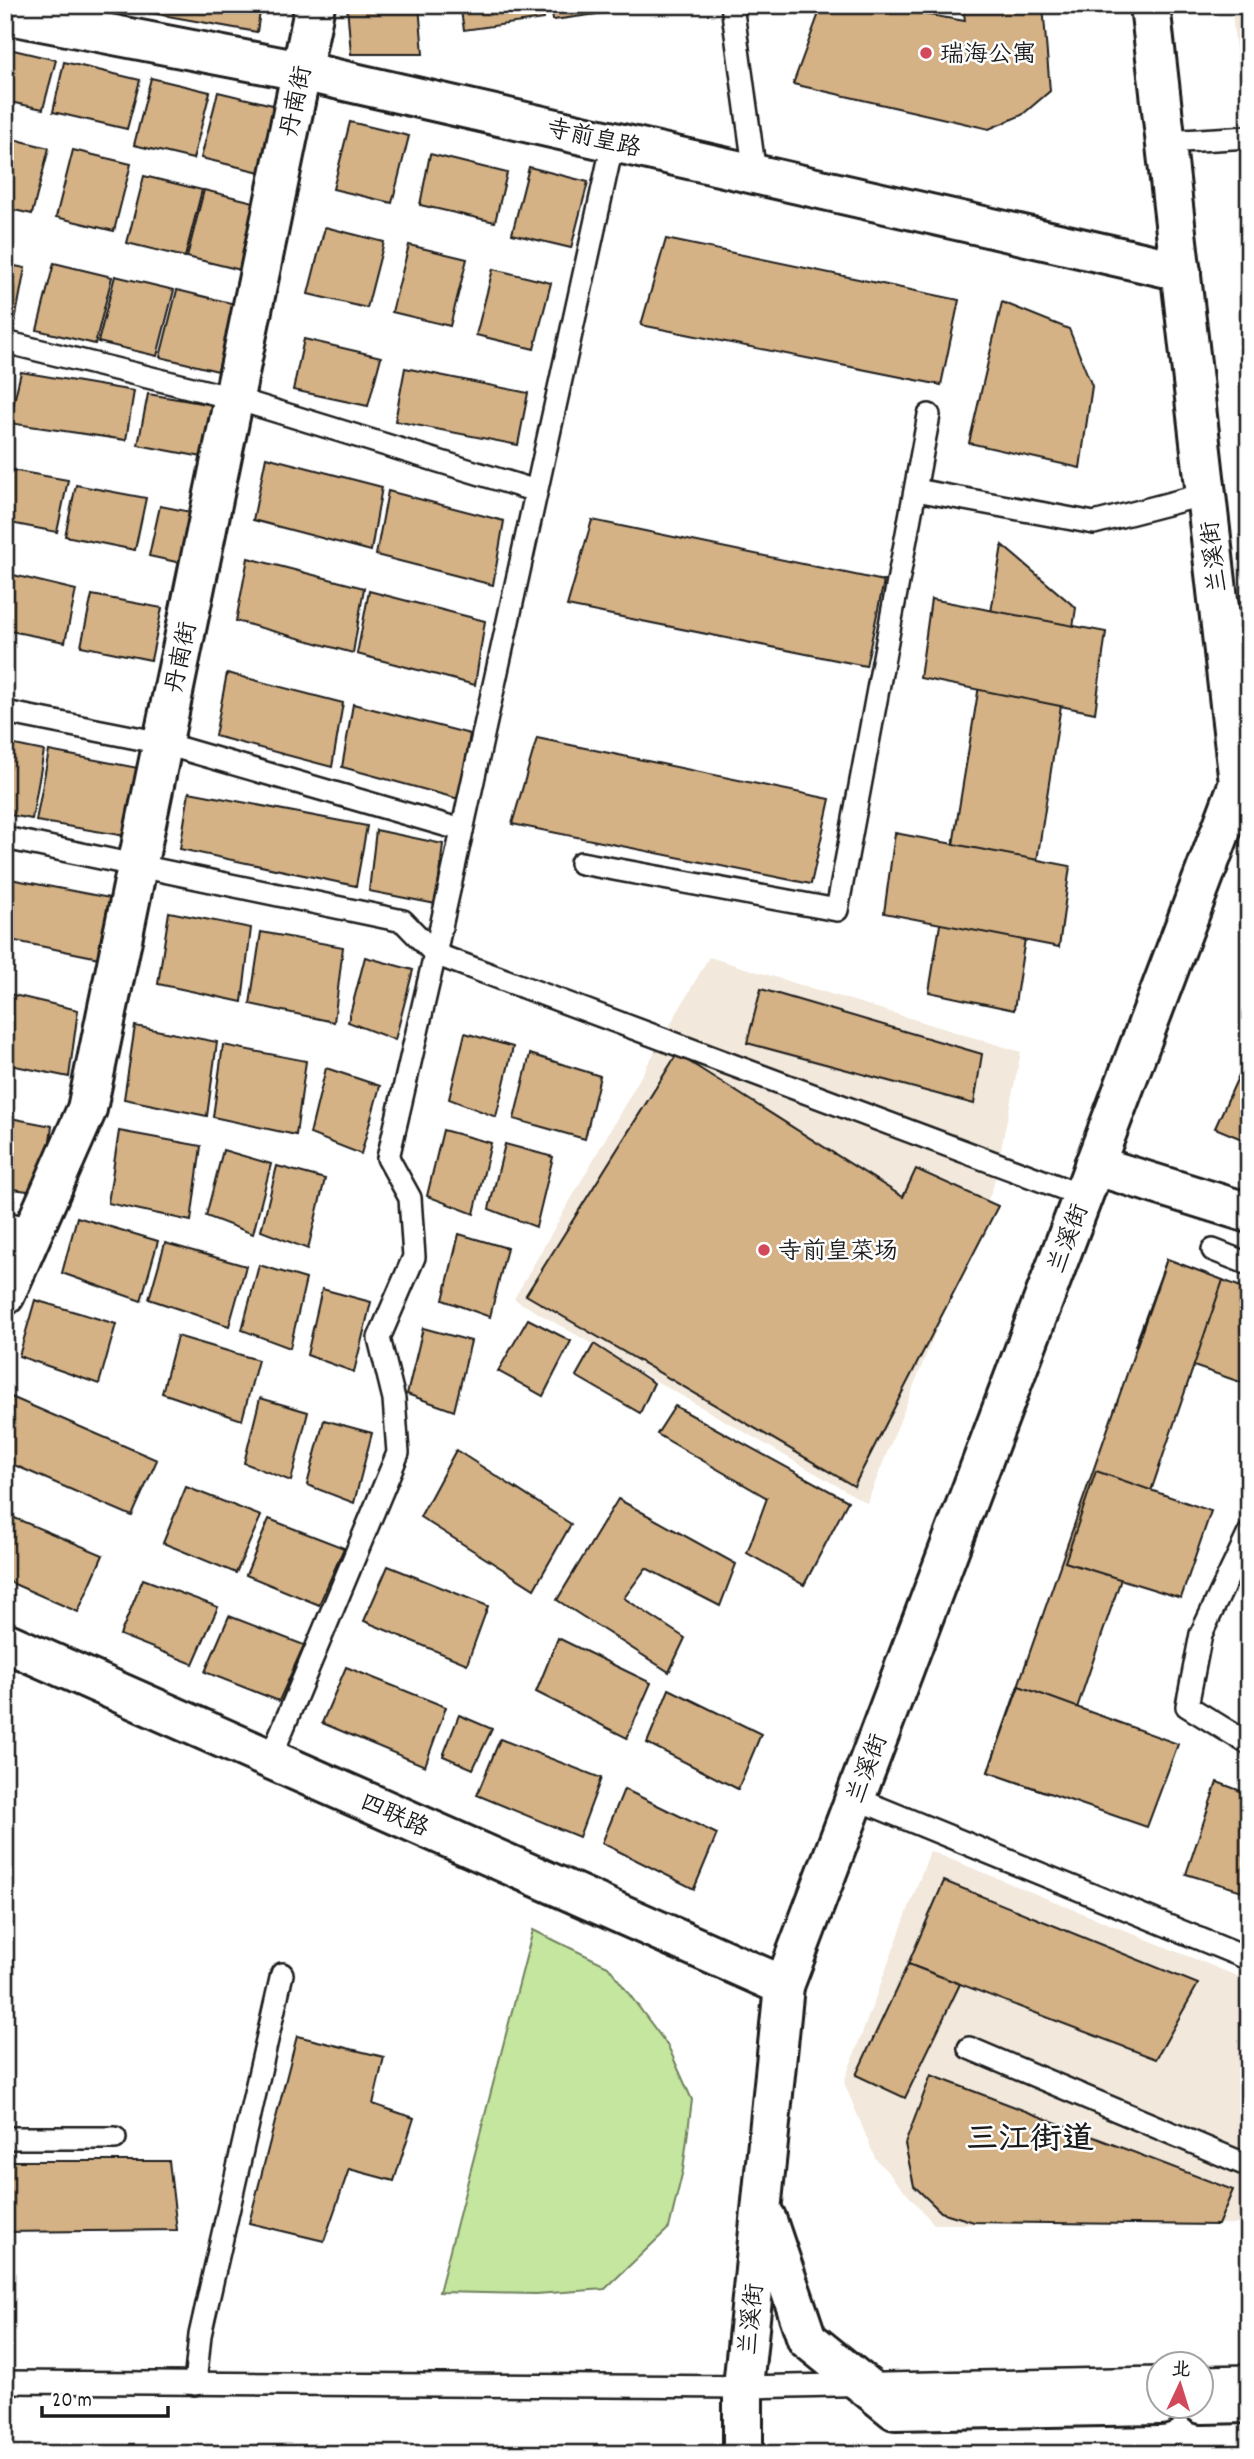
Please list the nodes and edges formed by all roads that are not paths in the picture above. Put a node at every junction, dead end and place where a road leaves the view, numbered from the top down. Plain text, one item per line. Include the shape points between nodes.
1 (315, 5) edge
2 (732, 5) edge
3 (1150, 5) edge
4 (5, 14) edge
5 (301, 71) junction
6 (1249, 137) edge
7 (613, 142) junction
8 (1166, 142) junction
9 (755, 174) junction
10 (1181, 271) junction
11 (5, 342) edge
12 (233, 398) junction
13 (929, 415) dead end
14 (916, 490) junction
15 (536, 491) junction
16 (1206, 495) junction
17 (5, 712) edge
18 (162, 743) junction
19 (1244, 782) edge
20 (462, 831) junction
21 (5, 838) edge
22 (581, 863) dead end
23 (138, 865) junction
24 (435, 954) junction
25 (1089, 1180) junction
26 (1249, 1213) edge
27 (20, 1226) edge
28 (1213, 1250) dead end
29 (1249, 1264) edge
30 (5, 1295) edge
31 (1249, 1533) edge
32 (5, 1642) edge
33 (1249, 1744) edge
34 (270, 1759) junction
35 (855, 1798) junction
36 (1249, 1959) edge
37 (282, 1974) dead end
38 (784, 1986) junction
39 (969, 2048) dead end
40 (5, 2138) edge
41 (115, 2138) dead end
42 (1249, 2166) edge
43 (762, 2205) junction
44 (1249, 2376) edge
45 (1216, 2377) edge
46 (1146, 2378) edge
47 (5, 2382) edge
48 (195, 2384) junction
49 (863, 2384) junction
50 (743, 2387) junction
51 (1249, 2403) edge
52 (1216, 2404) edge
53 (1146, 2405) edge
54 (743, 2454) edge

1 - 5 street, 丹南街
2 - 9 lane
3 - 8 street, 兰溪街
4 - 5 street, 寺前皇路
5 - 7 street, 寺前皇路
5 - 12 street, 丹南街
6 - 8 lane
7 - 9 street, 寺前皇路
7 - 15 lane
8 - 10 street, 兰溪街
9 - 10 street, 寺前皇路
10 - 16 street, 兰溪街
11 - 12 lane
12 - 15 lane
12 - 18 street, 丹南街
13 - 14 lane
14 - 16 lane via 1094,523
14 - 22 lane via 837,910
15 - 20 lane
16 - 19 street, 兰溪街
17 - 18 lane
18 - 20 lane
18 - 23 street, 丹南街
19 - 25 street, 兰溪街
20 - 24 lane
21 - 23 lane
23 - 24 lane via 403,920
23 - 27 street, 丹南街 via 87,1109
24 - 25 lane
24 - 34 lane via 388,1158 410,1198 414,1257 379,1338 394,1399 398,1453
25 - 26 street
25 - 35 street, 兰溪街
27 - 30 street, 丹南街
28 - 29 lane
31 - 33 lane via 1201,1634 1187,1706
32 - 34 street, 四联路
34 - 38 street, 四联路
35 - 36 lane
35 - 38 street, 兰溪街
37 - 48 lane via 200,2335
38 - 43 street, 兰溪街
39 - 42 lane
40 - 41 lane
43 - 49 street via 807,2339
43 - 50 street, 兰溪街
44 - 45 lane
46 - 49 lane
47 - 48 lane
48 - 50 lane
49 - 50 lane
49 - 53 street via 895,2410
50 - 54 street, 兰溪街
51 - 52 street

